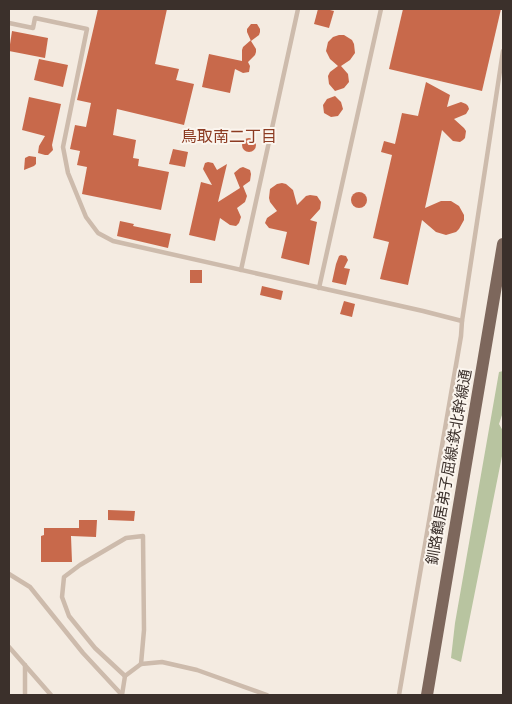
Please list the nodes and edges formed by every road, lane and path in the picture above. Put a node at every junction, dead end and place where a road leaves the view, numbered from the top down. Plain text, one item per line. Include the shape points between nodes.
1 (298, 9) edge
2 (381, 9) edge
3 (9, 23) edge
4 (503, 51) edge
5 (503, 244) edge
6 (241, 270) junction
7 (318, 288) junction
8 (462, 321) junction
9 (9, 574) edge
10 (9, 647) edge
11 (141, 664) junction
12 (25, 665) junction
13 (125, 676) junction
14 (25, 695) edge
15 (51, 695) edge
16 (122, 695) edge
17 (267, 695) edge
18 (399, 695) edge
19 (427, 695) edge

1 - 6 lane
2 - 7 lane
3 - 6 lane via 33,28 35,18 87,29 63,147 68,173 86,218 98,233 113,241
4 - 8 lane
5 - 19 main road, 釧路鶴居弟子屈線:鉄北幹線通
6 - 7 lane
7 - 8 lane
8 - 18 lane
9 - 16 lane via 30,587
10 - 12 lane
11 - 13 lane
11 - 13 lane via 143,536 126,538 64,577 62,597 69,616 95,648
11 - 17 lane via 162,662 196,670
12 - 14 lane
12 - 15 lane
13 - 16 lane

